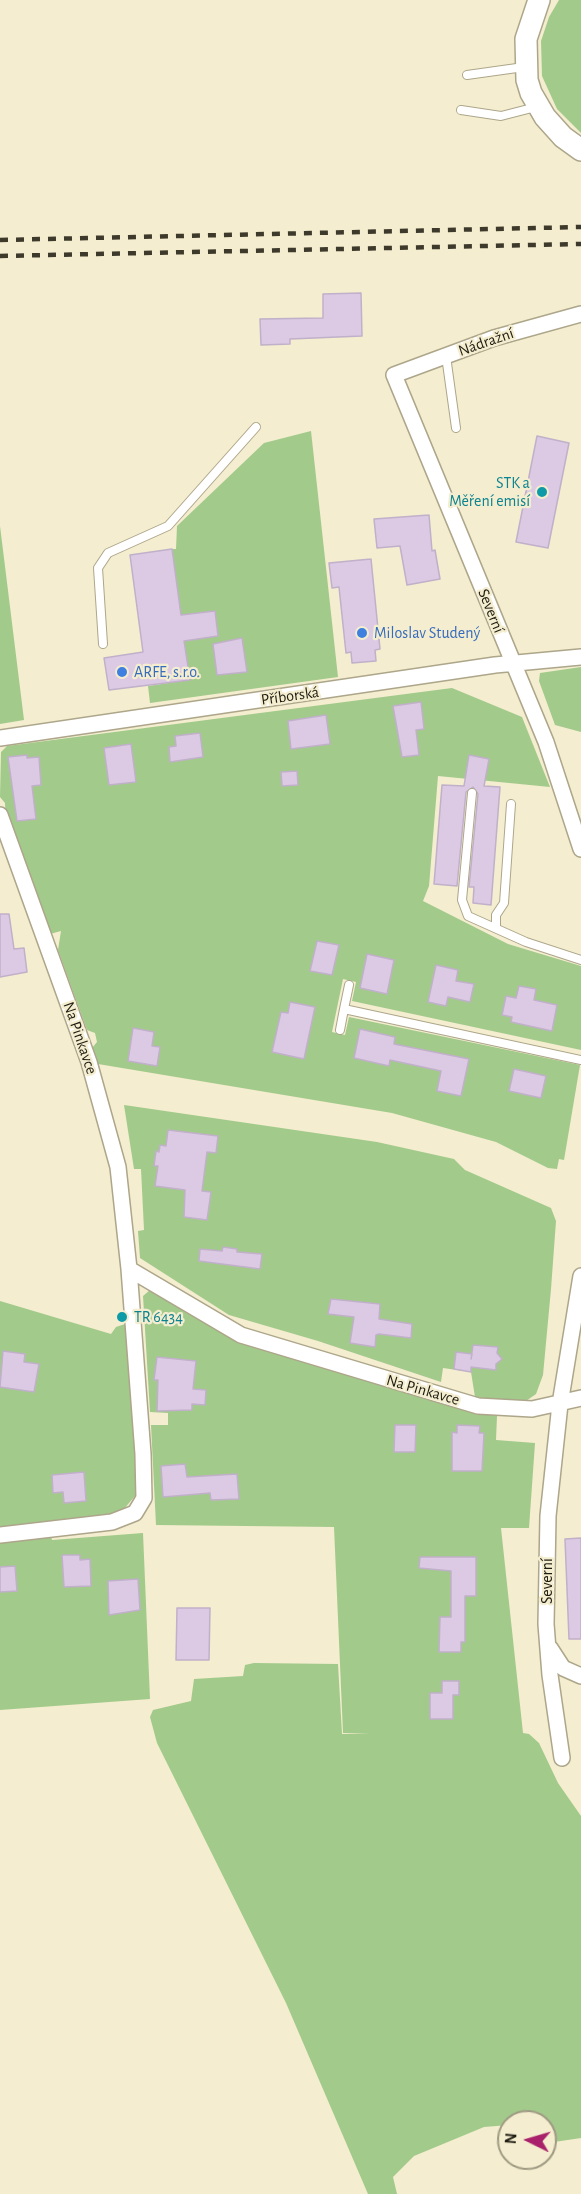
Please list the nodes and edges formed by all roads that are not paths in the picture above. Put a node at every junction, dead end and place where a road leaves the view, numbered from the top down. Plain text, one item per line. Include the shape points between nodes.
1 (539, 0) edge
2 (525, 67) junction
3 (467, 75) dead end
4 (537, 106) junction
5 (461, 110) dead end
6 (581, 150) edge
7 (581, 314) edge
8 (446, 356) junction
9 (394, 375) joint
10 (256, 427) dead end
11 (456, 428) dead end
12 (103, 644) dead end
13 (581, 657) edge
14 (513, 664) junction
15 (0, 738) edge
16 (472, 793) dead end
17 (511, 804) dead end
18 (0, 815) edge
19 (5, 841) edge
20 (581, 849) edge
21 (496, 928) junction
22 (581, 960) edge
23 (349, 986) dead end
24 (344, 1009) junction
25 (340, 1030) dead end
26 (581, 1060) edge
27 (129, 1269) junction
28 (581, 1276) edge
29 (581, 1398) edge
30 (560, 1404) junction
31 (0, 1535) edge
32 (549, 1645) junction
33 (581, 1676) edge
34 (562, 1758) dead end

1 - 2 main road via 526,39
2 - 3 lane
2 - 4 main road
4 - 5 lane via 501,116
4 - 6 main road via 554,128
7 - 8 street, Nádražní
8 - 9 street, Nádražní
8 - 11 lane
9 - 14 street, Severní
10 - 12 lane via 168,526 108,554 98,568
13 - 14 street, Příborská
14 - 15 street, Příborská
14 - 20 street, Severní via 555,765
16 - 21 lane via 462,900 468,916
17 - 21 lane via 504,903 496,915
18 - 19 street, Na Pinkavce
19 - 27 street, Na Pinkavce via 100,1098 118,1167
21 - 22 lane
23 - 24 lane
24 - 25 lane
24 - 26 lane
27 - 30 street, Na Pinkavce via 241,1335 274,1346 478,1406 532,1409
27 - 31 street, Na Pinkavce via 143,1454 141,1506 135,1513 112,1522
28 - 30 street, Severní
29 - 30 street
30 - 32 street, Severní via 548,1516
32 - 33 street via 563,1668
32 - 34 street, Severní

